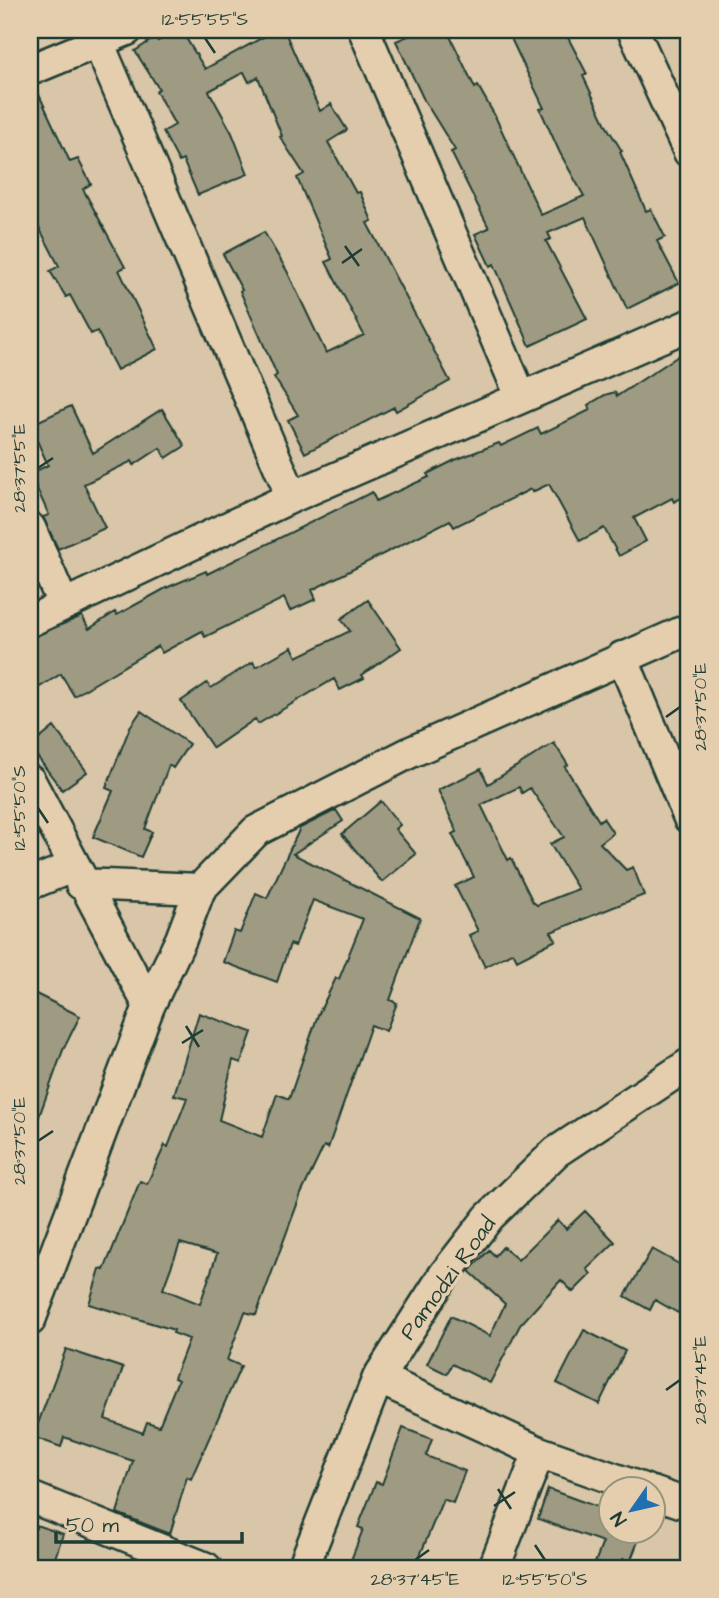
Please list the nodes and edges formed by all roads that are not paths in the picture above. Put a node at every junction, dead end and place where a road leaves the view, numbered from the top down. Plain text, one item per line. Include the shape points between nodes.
1 (127, 30) edge
2 (364, 30) edge
3 (633, 30) edge
4 (98, 42) junction
5 (30, 70) edge
6 (689, 152) edge
7 (689, 325) edge
8 (521, 397) junction
9 (292, 497) junction
10 (30, 528) edge
11 (64, 604) junction
12 (30, 621) edge
13 (689, 629) edge
14 (622, 657) junction
15 (30, 781) edge
16 (689, 818) edge
17 (77, 875) junction
18 (30, 884) edge
19 (200, 889) junction
20 (149, 1006) junction
21 (689, 1064) edge
22 (30, 1320) edge
23 (378, 1378) junction
24 (539, 1452) junction
25 (608, 1476) edge
26 (30, 1497) edge
27 (666, 1497) edge
28 (689, 1505) edge
29 (206, 1568) edge
30 (303, 1568) edge
31 (494, 1568) edge

1 - 4 street
2 - 8 street
3 - 6 street
4 - 5 street
4 - 9 street
7 - 8 street
8 - 9 street
9 - 11 street
10 - 11 street
11 - 12 street
13 - 14 street
14 - 16 street
14 - 19 street via 411,752 256,831
15 - 17 street
17 - 18 street
17 - 19 street
17 - 20 street
19 - 20 street
20 - 22 street
21 - 23 street, Pamodzi Road via 556,1152 489,1217 444,1275
23 - 24 street
23 - 30 street, Pamodzi Road
24 - 25 street
24 - 31 street
26 - 29 street
27 - 28 street

